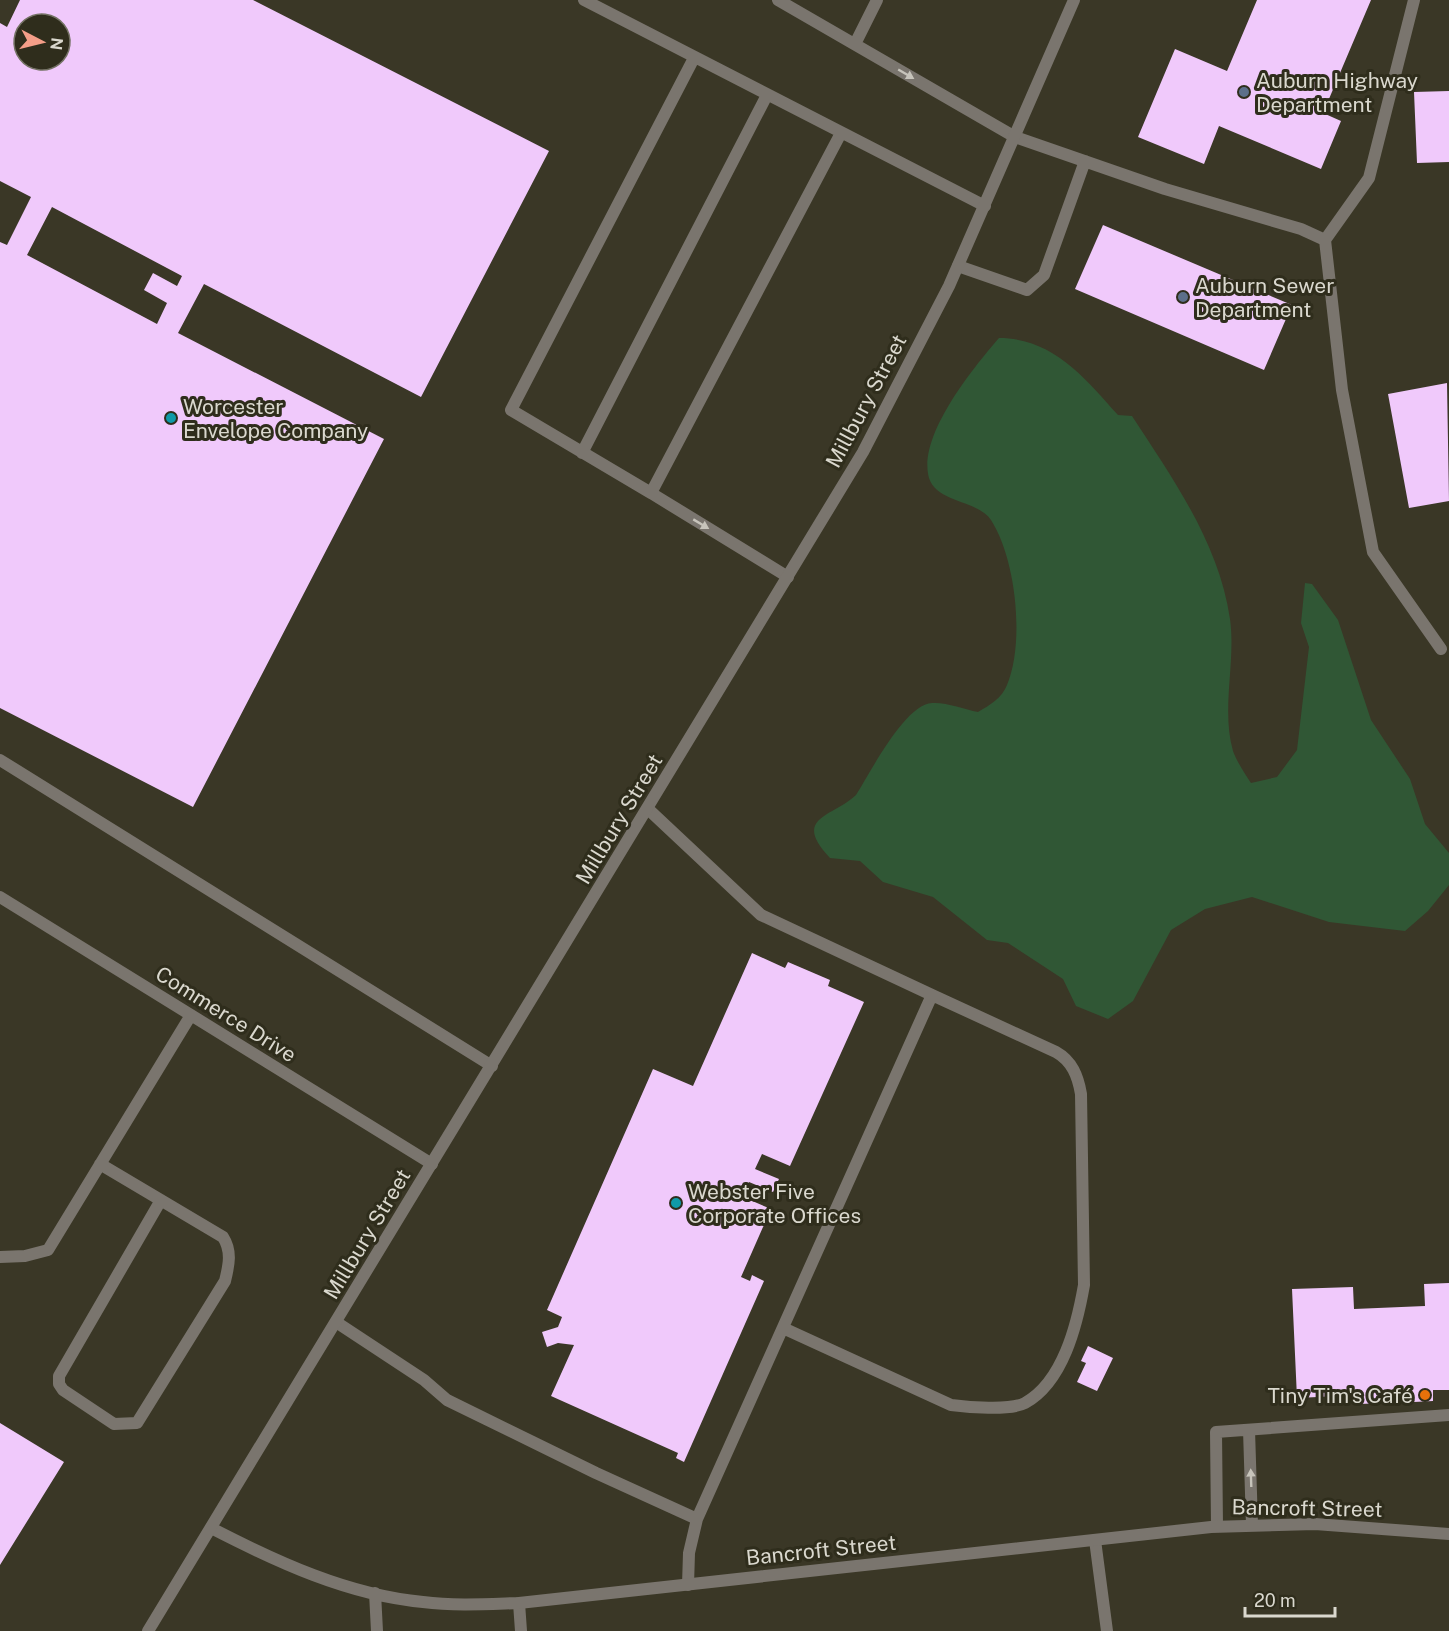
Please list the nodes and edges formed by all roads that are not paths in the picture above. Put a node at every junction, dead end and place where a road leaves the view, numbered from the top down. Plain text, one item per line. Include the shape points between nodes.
1 (584, 0) edge
2 (778, 0) edge
3 (877, 0) edge
4 (1074, 0) edge
5 (1414, 0) edge
6 (855, 44) junction
7 (694, 58) junction
8 (767, 95) junction
9 (841, 133) junction
10 (1015, 136) junction
11 (1085, 161) junction
12 (985, 206) junction
13 (1325, 240) junction
14 (958, 266) junction
15 (582, 453) junction
16 (651, 493) junction
17 (788, 577) junction
18 (1441, 649) dead end
19 (0, 760) edge
20 (648, 810) junction
21 (0, 897) edge
22 (932, 995) junction
23 (191, 1015) junction
24 (492, 1066) junction
25 (100, 1164) junction
26 (432, 1164) junction
27 (161, 1200) junction
28 (0, 1257) edge
29 (336, 1322) junction
30 (783, 1328) junction
31 (1449, 1415) edge
32 (1249, 1430) junction
33 (697, 1519) junction
34 (1252, 1525) junction
35 (1217, 1526) junction
36 (211, 1528) junction
37 (1449, 1534) edge
38 (1095, 1540) junction
39 (688, 1585) junction
40 (375, 1593) junction
41 (519, 1603) junction
42 (148, 1631) edge
43 (377, 1631) edge
44 (521, 1631) edge
45 (1107, 1631) edge

1 - 7 street
2 - 6 street
3 - 6 street
4 - 10 street, Millbury Street
5 - 13 street via 1369,178
6 -> 10 street
7 - 8 street
7 - 15 street via 511,410
8 - 9 street
8 - 15 street
9 - 12 street
9 - 16 street
10 - 11 street
10 - 12 street, Millbury Street
11 - 13 street
11 - 14 street via 1044,275 1027,290
12 - 14 street, Millbury Street
13 - 18 street via 1342,390 1373,552
14 - 17 street, Millbury Street via 863,452
15 - 16 street
16 -> 17 street
17 - 20 street, Millbury Street
19 - 24 street
20 - 22 street via 761,915
20 - 24 street, Millbury Street
21 - 23 street, Commerce Drive
22 - 30 street
22 - 30 street via 1066,1057 1079,1078 1084,1286 1061,1360 1046,1385 1024,1404 977,1409 951,1405
23 - 25 street
23 - 26 street, Commerce Drive
24 - 26 street, Millbury Street
25 - 27 street
25 - 28 street via 48,1250
26 - 29 street, Millbury Street
27 - 27 street via 223,1236 228,1246 228,1271 136,1423 114,1424 63,1390 59,1376
29 - 33 street via 424,1380 447,1400
29 - 36 street, Millbury Street
30 - 33 street
31 - 32 street
34 -> 32 street
32 - 35 street via 1216,1432
33 - 39 street via 689,1553
34 - 35 street, Bancroft Street
34 - 37 street, Bancroft Street via 1350,1526
35 - 38 street, Bancroft Street
36 - 40 street, Bancroft Street via 300,1569
36 - 42 street, Millbury Street
38 - 39 street, Bancroft Street
38 - 45 street
39 - 41 street, Bancroft Street
40 - 41 street, Bancroft Street via 422,1602
40 - 43 street
41 - 44 street

